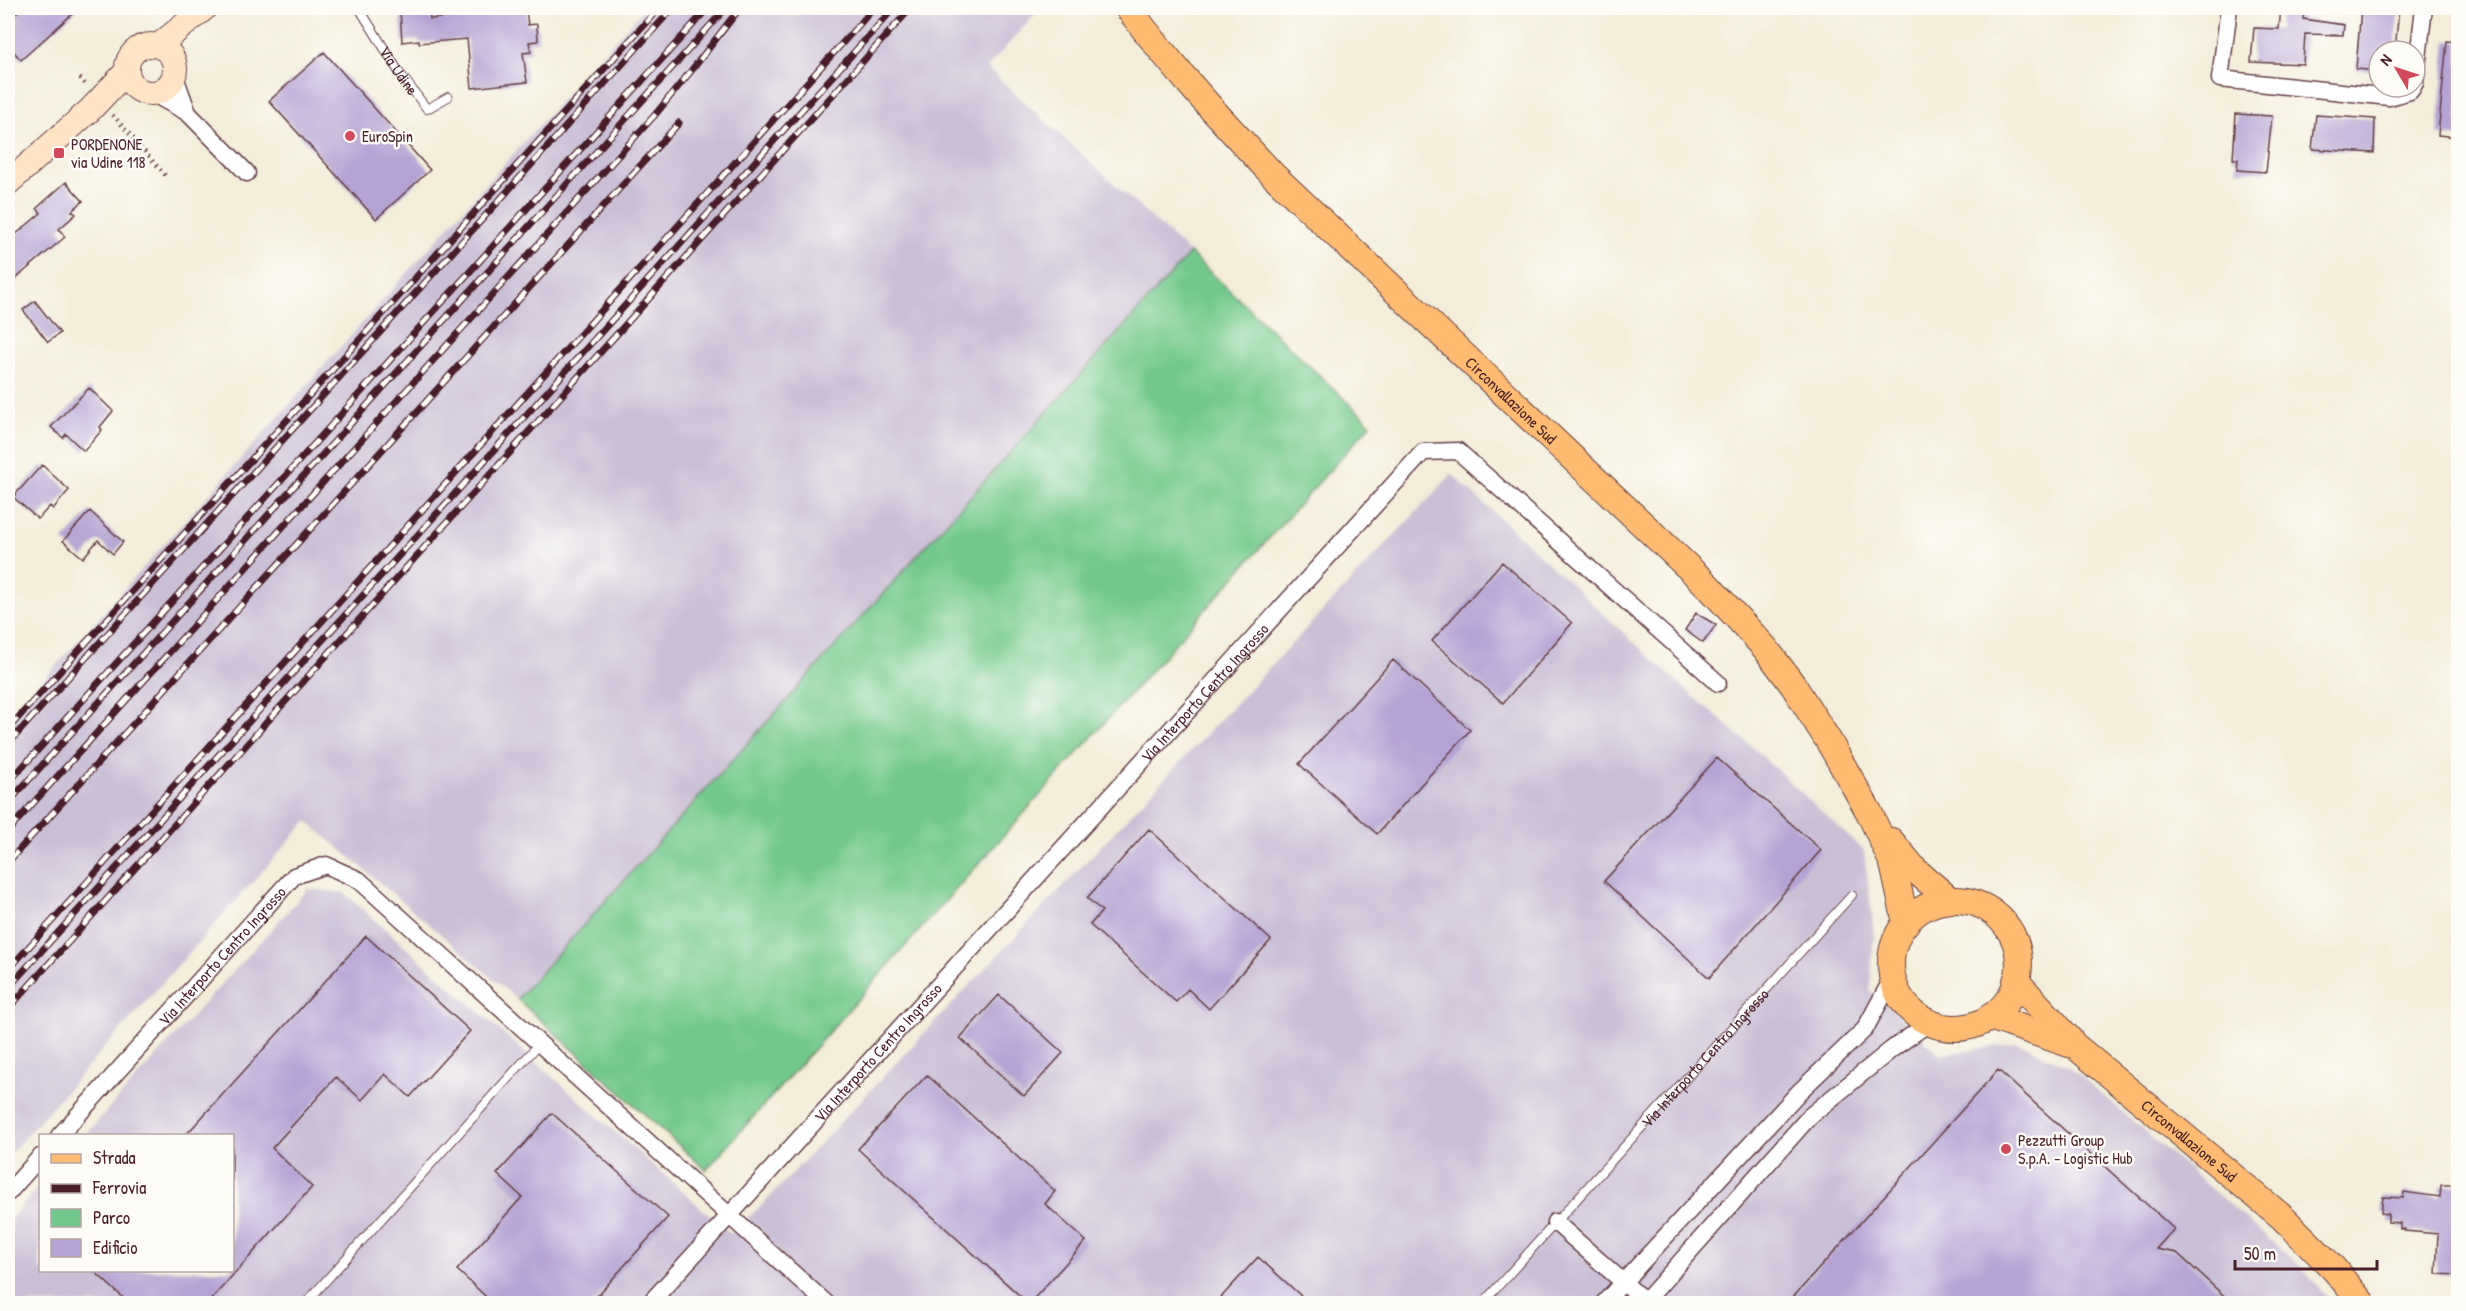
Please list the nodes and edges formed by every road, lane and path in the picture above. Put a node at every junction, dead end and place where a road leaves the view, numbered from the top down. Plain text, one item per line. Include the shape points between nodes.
1 (359, 8) edge
2 (1128, 8) edge
3 (2229, 8) edge
4 (2424, 8) edge
5 (204, 9) edge
6 (2420, 39) edge
7 (167, 58) junction
8 (80, 78) dead end
9 (139, 84) junction
10 (2367, 95) edge
11 (448, 97) dead end
12 (98, 105) junction
13 (188, 113) junction
14 (247, 173) dead end
15 (166, 176) dead end
16 (8, 183) edge
17 (1718, 683) dead end
18 (1869, 812) junction
19 (1852, 895) dead end
20 (1950, 900) junction
21 (1906, 923) junction
22 (1892, 979) junction
23 (2016, 981) junction
24 (1990, 1017) junction
25 (1929, 1023) junction
26 (540, 1043) junction
27 (2075, 1046) junction
28 (61, 1134) edge
29 (39, 1157) edge
30 (8, 1193) edge
31 (729, 1215) junction
32 (1555, 1222) junction
33 (1623, 1281) junction
34 (1645, 1303) edge
35 (305, 1304) edge
36 (649, 1304) edge
37 (827, 1304) edge
38 (1482, 1304) edge
39 (1602, 1304) edge
40 (2363, 1304) edge

1 - 11 lane, Via Udine via 399,72 428,109
2 - 18 main road, Circonvallazione Sud via 1156,46 1274,176 1741,620 1793,685
3 - 10 street via 2220,79
4 - 6 street
5 - 7 main road
7 - 9 main road via 167,86 161,90
7 - 9 main road via 150,45 135,50 128,64
7 - 13 street
8 - 12 path
9 - 12 main road
9 - 13 street
12 - 15 path
12 - 16 main road
13 - 14 street
17 - 31 street, Via Interporto Centro Ingrosso via 1458,451 1423,452
18 - 20 main road via 1915,870
18 - 21 main road via 1893,864
19 - 32 lane, Via Interporto Centro Ingrosso
20 - 21 main road via 1933,904
20 - 23 main road via 1984,907 2009,930 2016,946
21 - 22 main road via 1892,950
22 - 25 main road via 1906,1006
22 - 33 street via 1865,1029 1800,1091
23 - 24 main road via 2011,995
23 - 27 main road
24 - 25 main road via 1960,1028
24 - 27 main road, Circonvallazione Sud
25 - 34 street via 1810,1116
26 - 28 street, Via Interporto Centro Ingrosso via 359,880 326,865 294,876
26 - 31 street, Via Interporto Centro Ingrosso
26 - 35 lane
27 - 40 main road, Circonvallazione Sud via 2282,1217
29 - 30 street
31 - 36 street, Via Interporto Centro Ingrosso
31 - 37 street, Via Interporto Centro Ingrosso
32 - 33 street
32 - 38 lane, Via Interporto Centro Ingrosso
33 - 34 street
33 - 39 street

